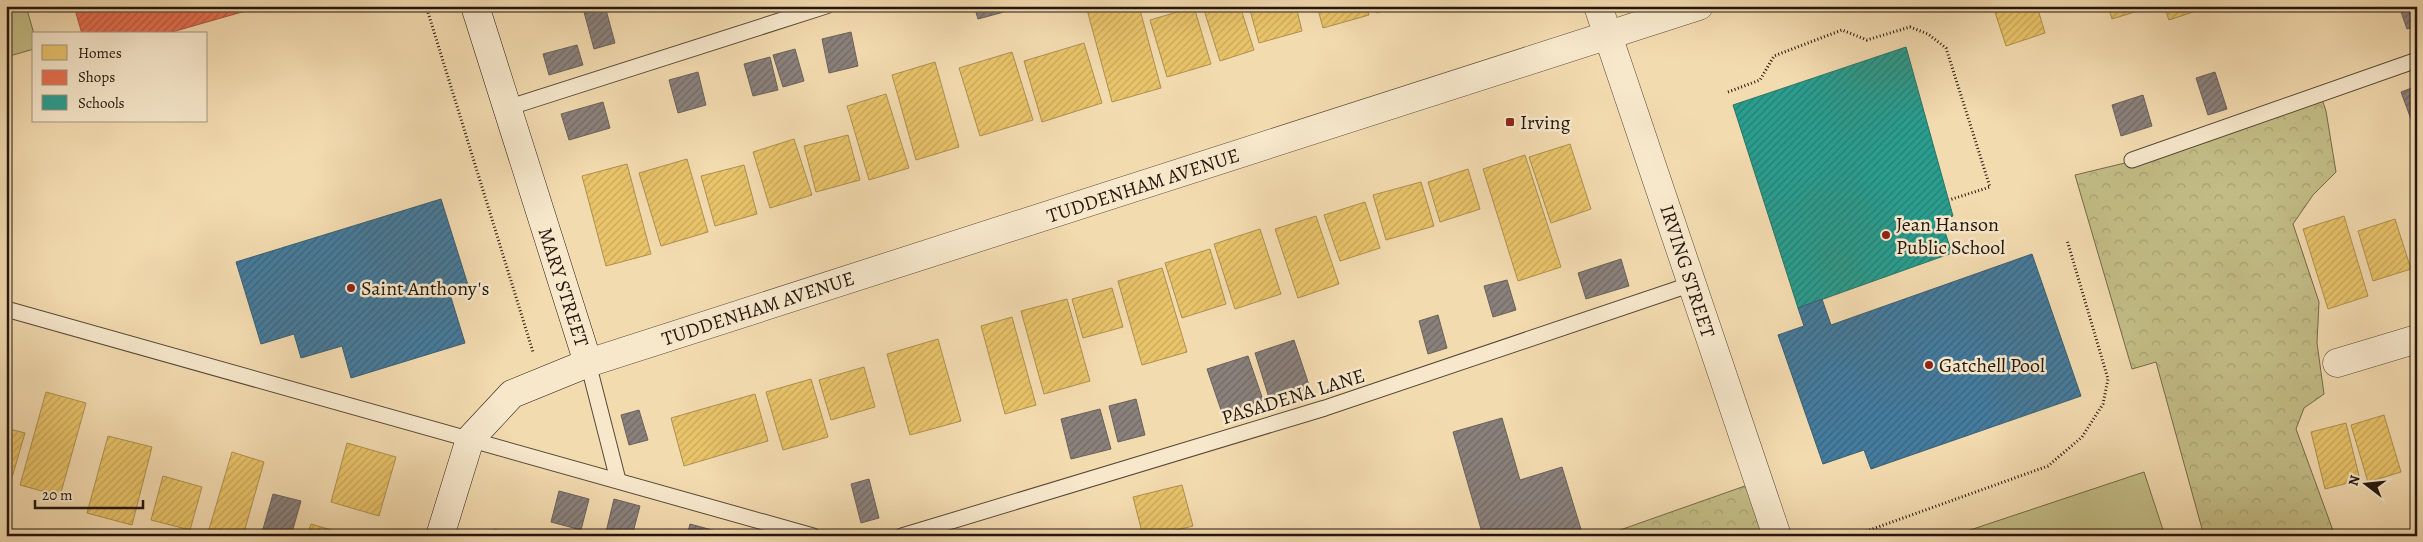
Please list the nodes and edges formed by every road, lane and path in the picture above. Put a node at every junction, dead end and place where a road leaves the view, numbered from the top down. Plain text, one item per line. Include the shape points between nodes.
1 (426, 6) edge
2 (475, 6) edge
3 (826, 6) edge
4 (1598, 6) edge
5 (1699, 6) edge
6 (1608, 36) junction
7 (2417, 60) edge
8 (1728, 92) dead end
9 (507, 108) junction
10 (2132, 160) dead end
11 (1949, 200) dead end
12 (2067, 240) dead end
13 (1692, 284) junction
14 (6, 309) edge
15 (2417, 339) edge
16 (588, 363) junction
17 (2337, 363) dead end
18 (543, 381) junction
19 (470, 439) junction
20 (618, 480) junction
21 (440, 536) edge
22 (813, 536) edge
23 (902, 536) edge
24 (1777, 536) edge
25 (1853, 536) edge

1 - 18 path
2 - 9 street, MARY STREET
3 - 9 lane
4 - 6 street, IRVING STREET
5 - 6 street, TUDDENHAM AVENUE
6 - 13 street, IRVING STREET
6 - 16 street, TUDDENHAM AVENUE
7 - 10 lane
8 - 11 path via 1760,80 1774,56 1842,30 1867,40 1910,27 1928,34 1946,48 1990,187
9 - 16 street, MARY STREET
12 - 25 path via 2108,379 2103,404 2082,437 2048,466
13 - 23 lane, PASADENA LANE via 1325,408
13 - 24 street, IRVING STREET
14 - 19 lane
15 - 17 street
16 - 18 street, MARY STREET
16 - 20 lane
18 - 19 street, MARY STREET via 512,394
19 - 20 lane
19 - 21 street, MARY STREET
20 - 22 lane

